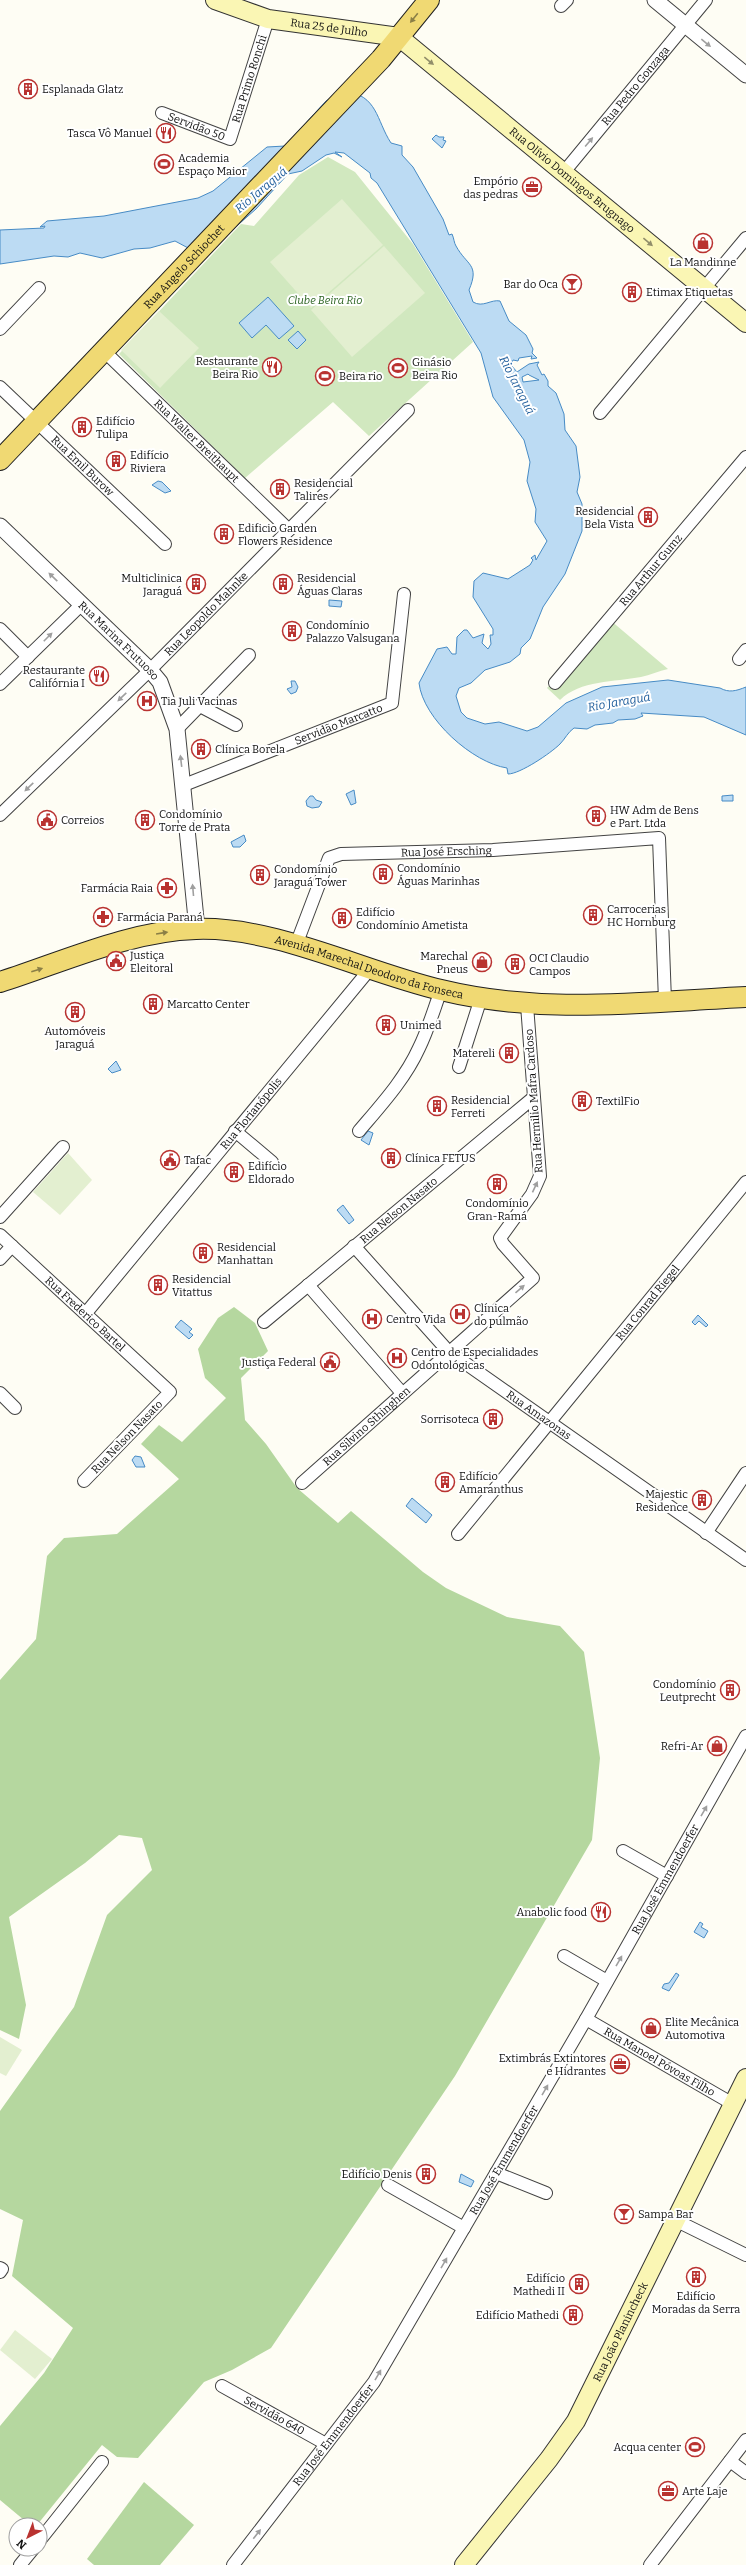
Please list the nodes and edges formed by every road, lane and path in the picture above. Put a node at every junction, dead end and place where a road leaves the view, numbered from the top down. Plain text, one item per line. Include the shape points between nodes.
1 (215, 0) edge
2 (429, 0) edge
3 (655, 0) edge
4 (706, 0) edge
5 (268, 19) junction
6 (685, 25) junction
7 (399, 37) junction
8 (746, 75) edge
9 (162, 113) dead end
10 (230, 139) joint
11 (564, 172) junction
12 (746, 238) edge
13 (38, 288) dead end
14 (704, 288) junction
15 (746, 323) edge
16 (0, 329) edge
17 (104, 351) junction
18 (0, 387) edge
19 (408, 410) dead end
20 (600, 413) dead end
21 (36, 422) junction
22 (746, 458) edge
23 (0, 460) edge
24 (0, 526) edge
25 (289, 530) junction
26 (165, 544) dead end
27 (404, 594) dead end
28 (82, 604) junction
29 (0, 629) edge
30 (249, 655) dead end
31 (28, 657) junction
32 (150, 670) junction
33 (555, 683) dead end
34 (0, 684) edge
35 (200, 706) junction
36 (236, 726) dead end
37 (178, 729) junction
38 (184, 785) junction
39 (0, 814) edge
40 (197, 929) junction
41 (296, 945) junction
42 (370, 969) junction
43 (3, 977) edge
44 (441, 990) junction
45 (746, 997) edge
46 (481, 998) junction
47 (665, 1001) junction
48 (527, 1005) junction
49 (459, 1067) dead end
50 (533, 1098) junction
51 (235, 1131) junction
52 (359, 1131) dead end
53 (63, 1147) dead end
54 (272, 1162) dead end
55 (746, 1182) edge
56 (0, 1217) edge
57 (0, 1235) edge
58 (12, 1246) junction
59 (354, 1246) junction
60 (0, 1259) edge
61 (308, 1285) junction
62 (86, 1313) junction
63 (264, 1322) dead end
64 (448, 1351) junction
65 (170, 1392) joint
66 (0, 1393) edge
67 (402, 1393) junction
68 (15, 1408) dead end
69 (549, 1422) junction
70 (746, 1473) edge
71 (84, 1481) dead end
72 (302, 1483) dead end
73 (706, 1533) junction
74 (458, 1534) dead end
75 (746, 1560) edge
76 (746, 1736) edge
77 (623, 1851) dead end
78 (667, 1876) junction
79 (564, 1956) dead end
80 (607, 1981) junction
81 (586, 2019) junction
82 (746, 2078) edge
83 (733, 2104) junction
84 (496, 2173) junction
85 (388, 2185) dead end
86 (546, 2193) dead end
87 (675, 2220) junction
88 (464, 2228) junction
89 (746, 2255) edge
90 (0, 2268) edge
91 (0, 2272) edge
92 (222, 2386) dead end
93 (746, 2440) edge
94 (326, 2444) junction
95 (730, 2461) junction
96 (102, 2462) dead end
97 (746, 2473) edge
98 (48, 2530) edge
99 (26, 2557) edge
100 (20, 2565) edge
101 (233, 2565) edge
102 (464, 2565) edge
103 (650, 2565) edge

1 - 5 main road, Rua 25 de Julho
2 -> 7 main road
3 - 6 street
4 - 6 street, Rua Pedro Gonzaga
5 - 7 main road, Rua 25 de Julho
5 - 10 street, Rua Primo Ronchi
6 -> 8 street
11 -> 6 street, Rua Pedro Gonzaga
7 -> 11 main road, Rua Olívio Domingos Brugnago
7 - 17 main road, Rua Angelo Schiochet
9 - 10 street, Servidão 50
11 -> 14 main road, Rua Olívio Domingos Brugnago
12 - 14 street
13 - 16 street
14 - 15 main road, Rua Olívio Domingos Brugnago
14 - 20 street
17 - 21 main road, Rua Angelo Schiochet
17 - 25 street, Rua Walter Breithaupt
18 - 21 street, Rua Emil Burow
19 - 25 street, Rua Leopoldo Mahnke
21 - 23 main road, Rua Angelo Schiochet
21 - 26 street, Rua Emil Burow
22 - 33 street, Rua Arthur Gumz
28 -> 24 street, Rua Marina Frutuoso
25 - 32 street, Rua Leopoldo Mahnke
27 - 38 street, Servidão Marcatto via 392,703
31 -> 28 street
28 - 32 street, Rua Marina Frutuoso
29 - 31 street
30 - 35 street
31 - 34 street
32 - 37 street, Rua Marina Frutuoso via 162,687
32 -> 39 street, Rua Leopoldo Mahnke
35 - 36 street
35 - 37 street
38 -> 37 street, Rua Marina Frutuoso
40 -> 38 street, Rua Marina Frutuoso
40 - 41 main road, Avenida Marechal Deodoro da Fonseca via 249,934
43 -> 40 main road, Avenida Marechal Deodoro da Fonseca via 125,941
41 - 42 main road, Avenida Marechal Deodoro da Fonseca
41 - 47 street, Rua José Ersching via 328,858 341,854 493,850 658,838
42 - 44 main road, Avenida Marechal Deodoro da Fonseca
42 - 51 street, Rua Florianópolis
44 - 46 main road, Avenida Marechal Deodoro da Fonseca
44 - 52 street via 420,1048 410,1066
45 - 47 main road, Avenida Marechal Deodoro da Fonseca
46 - 48 main road, Avenida Marechal Deodoro da Fonseca
46 - 49 street
47 - 48 main road, Avenida Marechal Deodoro da Fonseca via 574,1006
48 - 50 street, Rua Hermilio Mafra Cardoso
50 - 59 street, Rua Nelson Nasato
64 -> 50 street, Rua Hermilio Mafra Cardoso via 533,1278 500,1238 532,1194 540,1176
51 - 54 street
51 - 62 street, Rua Florianópolis
53 - 56 street
55 - 69 street, Rua Conrad Riegel
57 - 58 street, Rua Frederico Bartel
58 - 60 street
58 - 62 street, Rua Frederico Bartel
59 - 61 street, Rua Nelson Nasato
59 - 64 street, Rua Amazonas
61 - 63 street, Rua Nelson Nasato
61 - 67 street
62 - 65 street, Rua Frederico Bartel
64 - 67 street, Rua Silvino Sthinghen
64 - 69 street, Rua Amazonas
65 - 71 street, Rua Nelson Nasato
66 - 68 street
67 - 72 street, Rua Silvino Sthinghen
69 - 73 street, Rua Amazonas
69 - 74 street, Rua Conrad Riegel
70 - 73 street
73 - 75 street, Rua Amazonas
78 -> 76 street, Rua José Emmendoerfer
77 - 78 street
80 -> 78 street, Rua José Emmendoerfer
79 - 80 street
80 - 81 street, Rua José Emmendoerfer
81 - 83 street, Rua Manoel Póvoas Filho
84 -> 81 street, Rua José Emmendoerfer
82 - 83 main road, Rua João Planincheck
83 - 87 main road, Rua João Planincheck
84 - 86 street
84 - 88 street, Rua José Emmendoerfer
85 - 88 street
87 - 89 street
87 - 102 main road, Rua João Planincheck via 576,2421 549,2459
94 -> 88 street, Rua José Emmendoerfer via 374,2382
90 - 91 street
92 - 94 street, Servidão 640
93 - 95 street
101 -> 94 street, Rua José Emmendoerfer
95 - 97 street
95 - 103 street
96 - 98 street
99 - 100 street

